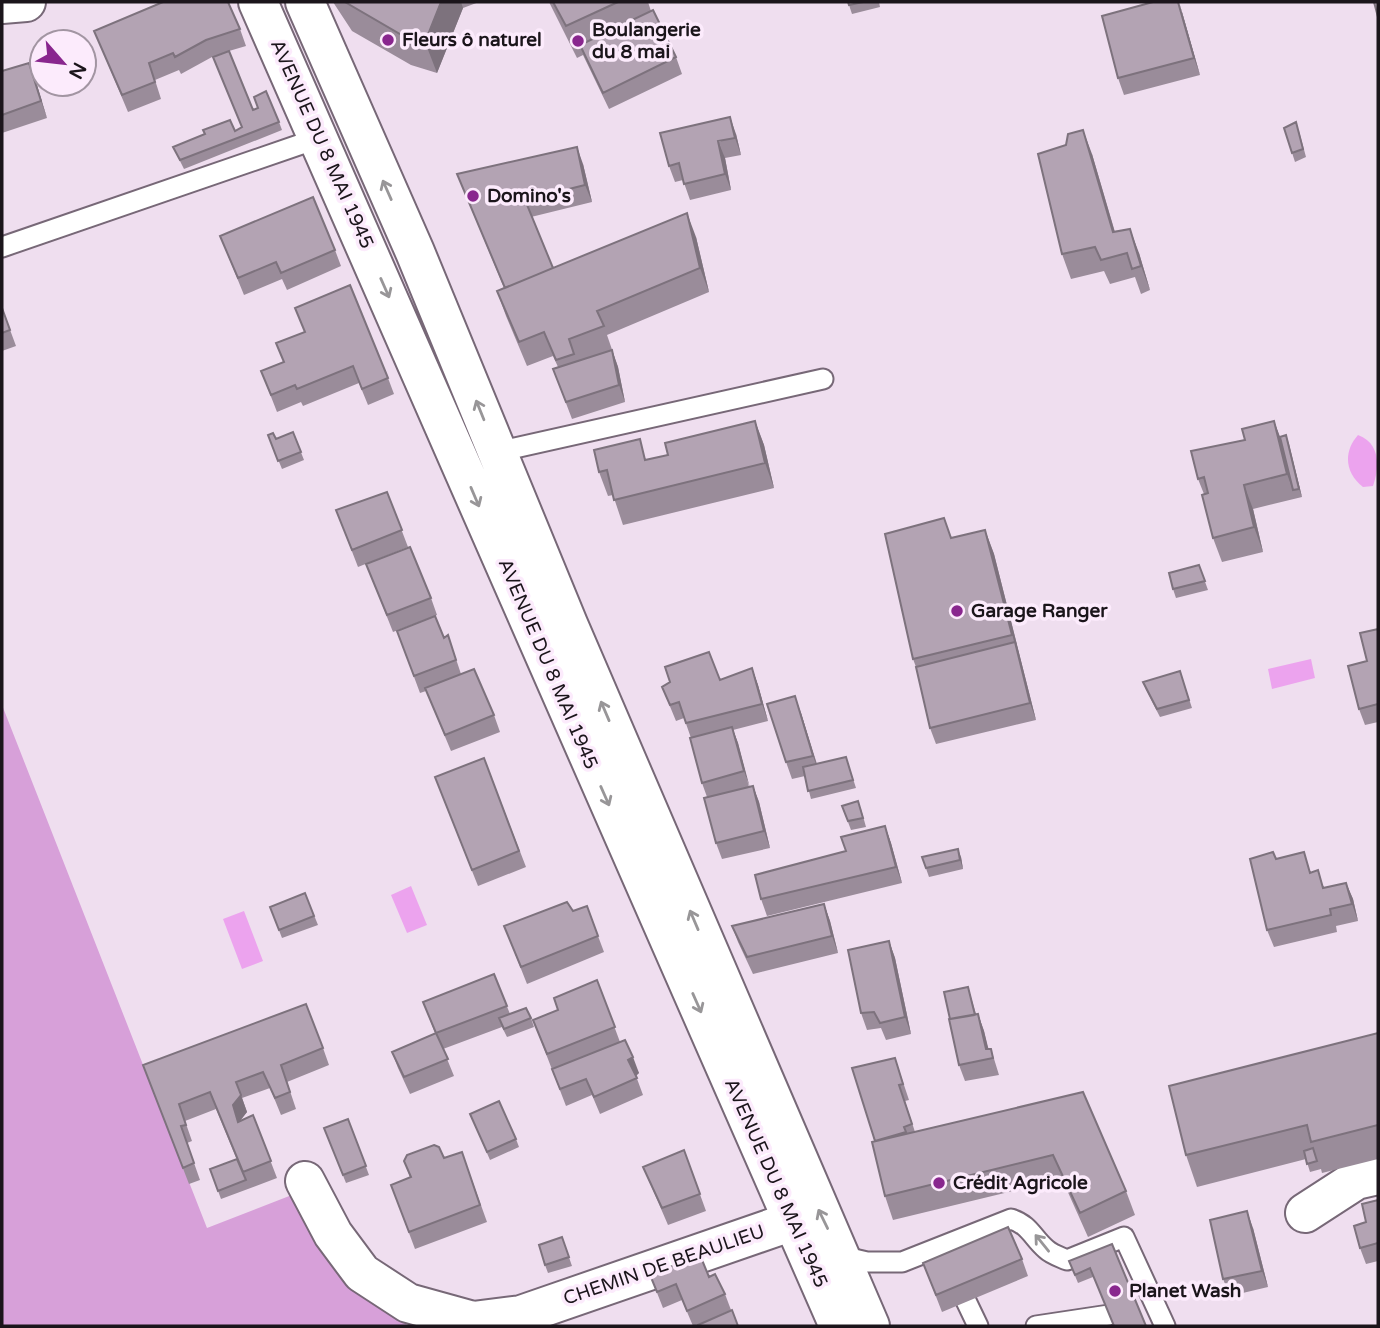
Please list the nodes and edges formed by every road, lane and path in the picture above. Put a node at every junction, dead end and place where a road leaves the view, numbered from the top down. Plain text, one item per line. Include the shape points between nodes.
1 (26, 2) edge
2 (258, 2) edge
3 (305, 2) edge
4 (2, 4) edge
5 (319, 138) junction
6 (2, 247) edge
7 (823, 379) dead end
8 (498, 452) junction
9 (1378, 1175) edge
10 (305, 1181) dead end
11 (1305, 1213) dead end
12 (793, 1221) junction
13 (941, 1247) junction
14 (841, 1256) junction
15 (1109, 1315) edge
16 (1046, 1325) edge
17 (839, 1326) edge
18 (870, 1326) edge
19 (978, 1326) edge
20 (1164, 1326) edge

1 - 4 main road
2 - 5 main road, AVENUE DU 8 MAI 1945
8 -> 3 main road, AVENUE DU 8 MAI 1945
5 - 6 lane
5 -> 12 main road, AVENUE DU 8 MAI 1945
7 - 8 lane
14 -> 8 main road, AVENUE DU 8 MAI 1945 via 785,1134
9 - 11 main road via 1356,1180
10 - 12 main road, CHEMIN DE BEAULIEU via 333,1234 362,1273 408,1303 472,1321 521,1315
12 - 17 main road, AVENUE DU 8 MAI 1945
13 - 14 lane via 902,1262
13 - 19 lane
20 -> 13 lane via 1144,1301 1124,1237 1067,1259 1046,1250 1034,1232 1011,1219
14 - 18 main road, AVENUE DU 8 MAI 1945
15 - 16 lane

